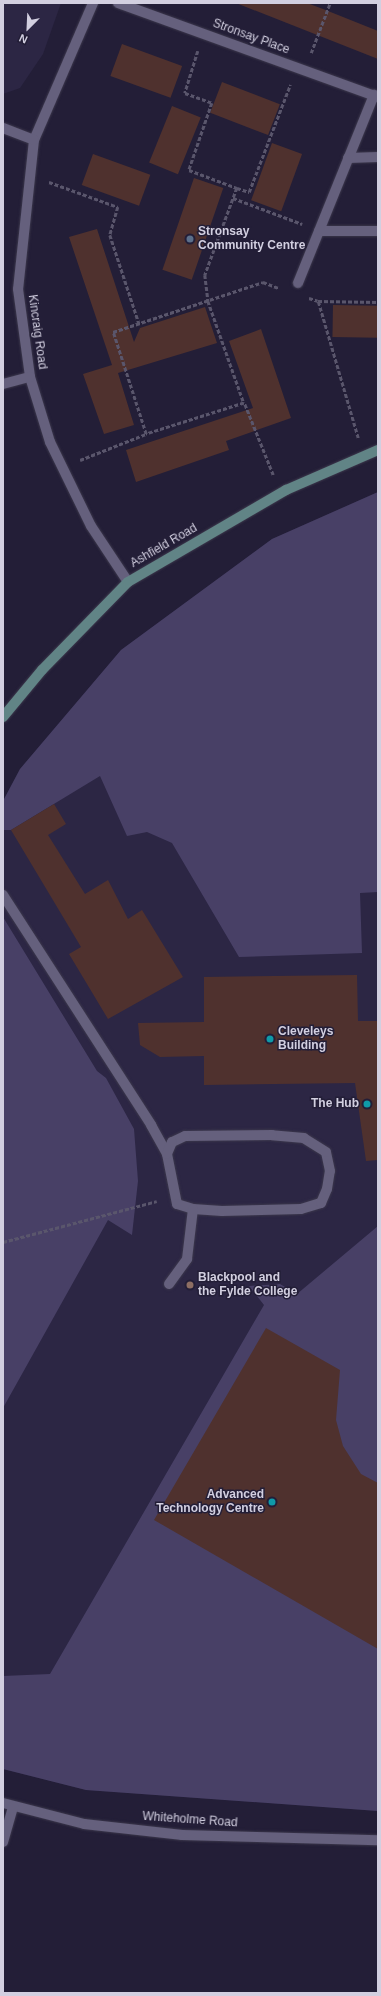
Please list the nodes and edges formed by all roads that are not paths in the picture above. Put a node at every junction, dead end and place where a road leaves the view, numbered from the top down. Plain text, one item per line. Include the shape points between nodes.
1 (92, 3) edge
2 (118, 3) edge
3 (376, 96) edge
4 (3, 128) edge
5 (34, 140) junction
6 (378, 157) edge
7 (348, 158) junction
8 (319, 231) junction
9 (378, 231) edge
10 (298, 283) dead end
11 (30, 377) junction
12 (3, 384) edge
13 (378, 450) edge
14 (128, 582) junction
15 (3, 717) edge
16 (3, 895) edge
17 (167, 1154) junction
18 (193, 1209) junction
19 (169, 1284) dead end
20 (8, 1805) edge
21 (378, 1840) edge
22 (3, 1842) edge

1 - 5 street, Kincraig Road
2 - 3 street, Stronsay Place
3 - 7 street, Stronsay Place
4 - 5 street
5 - 11 street, Kincraig Road via 18,289
6 - 7 street
7 - 8 street, Stronsay Place
8 - 9 street
8 - 10 street, Stronsay Place
11 - 12 street
11 - 14 street, Kincraig Road via 50,442 91,526
13 - 14 street, Ashfield Road via 280,493
14 - 15 street, Ashfield Road via 42,670
16 - 17 street
17 - 18 street via 177,1204
17 - 18 street via 172,1142 185,1136 206,1134 304,1138 326,1152 330,1171 322,1203 301,1209
18 - 19 street via 187,1259
20 - 21 street, Whiteholme Road via 84,1824 182,1834
20 - 22 street

